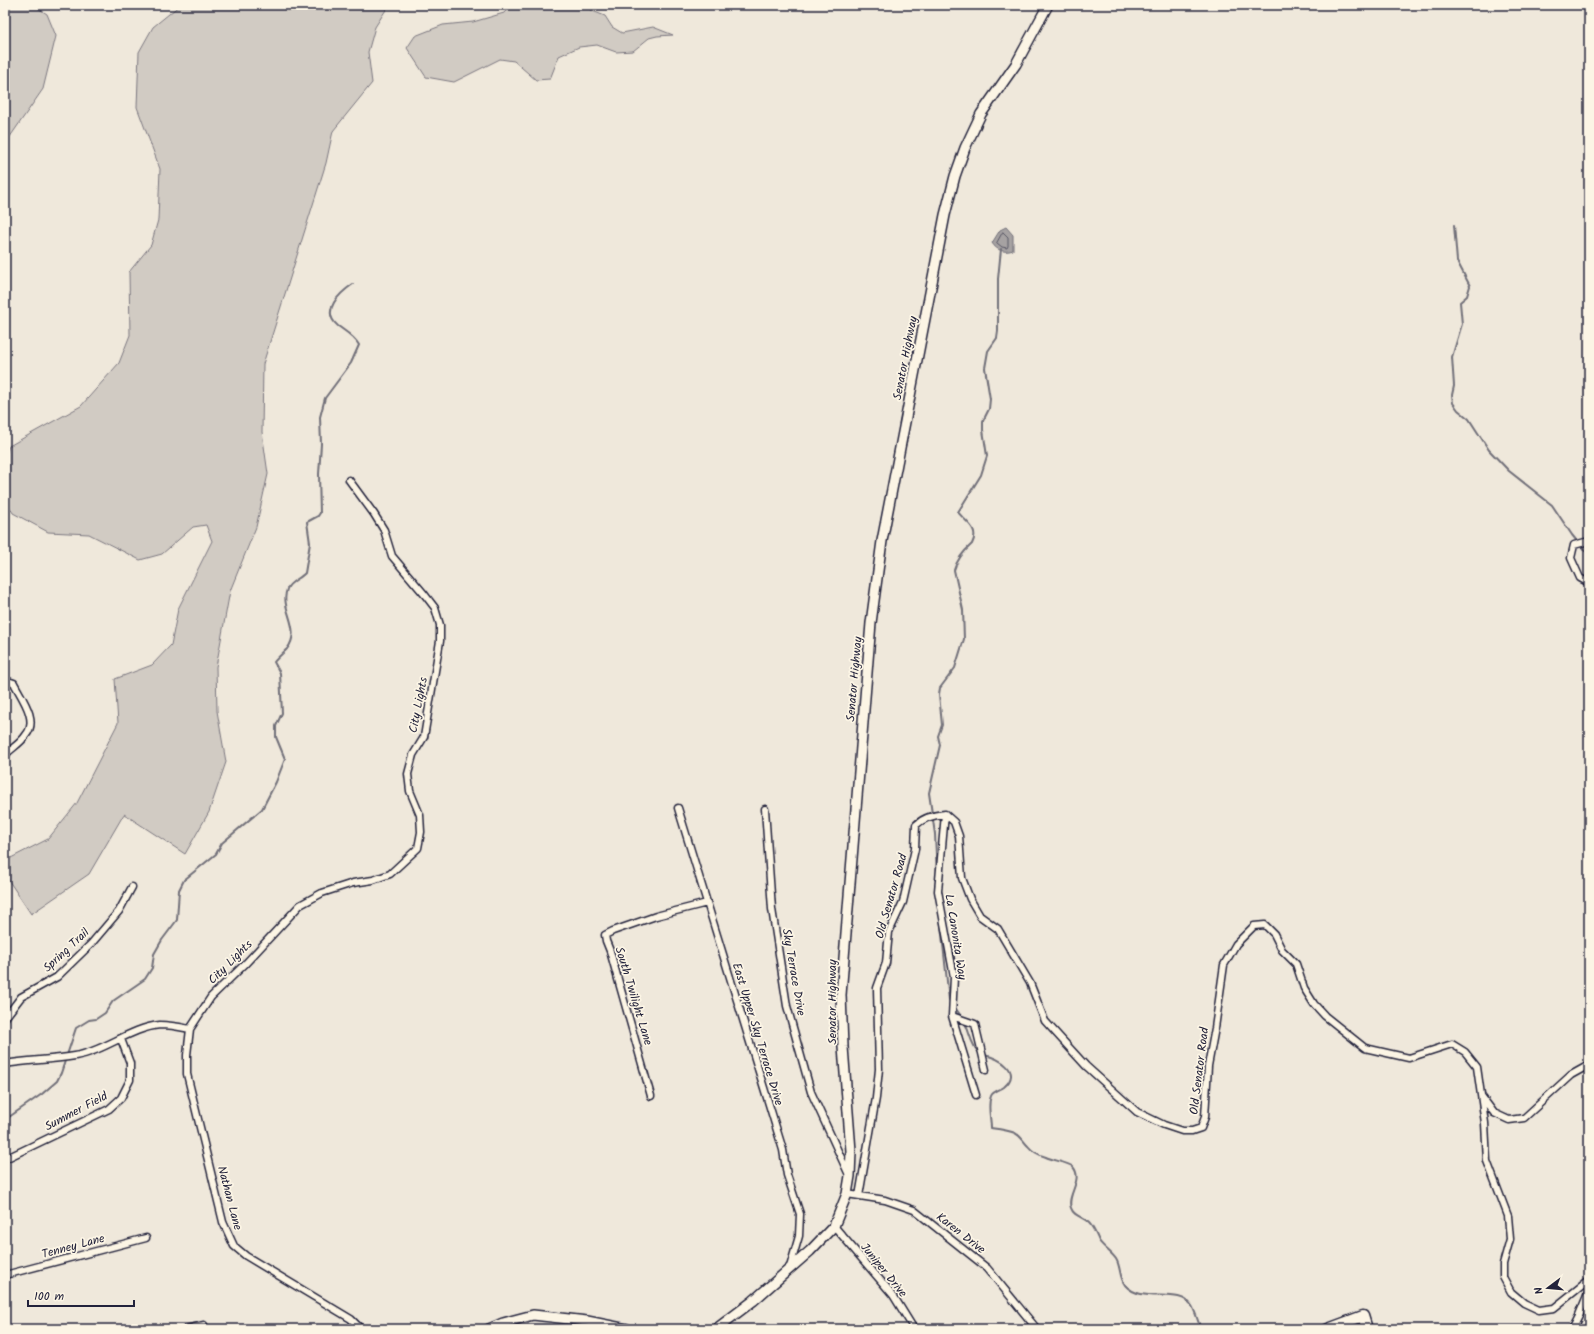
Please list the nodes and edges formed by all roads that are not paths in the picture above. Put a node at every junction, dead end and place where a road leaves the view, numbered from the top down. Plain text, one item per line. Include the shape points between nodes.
1 (1048, 5) edge
2 (349, 480) dead end
3 (1589, 541) edge
4 (1589, 583) edge
5 (5, 680) edge
6 (5, 754) edge
7 (678, 808) dead end
8 (765, 810) dead end
9 (945, 814) junction
10 (132, 887) dead end
11 (707, 904) junction
12 (952, 1016) junction
13 (5, 1018) edge
14 (190, 1029) junction
15 (121, 1038) junction
16 (5, 1064) edge
17 (1589, 1065) edge
18 (986, 1070) dead end
19 (976, 1095) dead end
20 (1480, 1095) junction
21 (651, 1096) dead end
22 (5, 1160) edge
23 (850, 1176) junction
24 (847, 1194) junction
25 (859, 1196) junction
26 (834, 1226) junction
27 (146, 1238) dead end
28 (790, 1267) junction
29 (5, 1275) edge
30 (1589, 1280) edge
31 (1589, 1291) edge
32 (204, 1325) dead end
33 (186, 1329) edge
34 (361, 1329) edge
35 (489, 1329) edge
36 (627, 1329) edge
37 (716, 1329) edge
38 (914, 1329) edge
39 (1037, 1329) edge
40 (1328, 1329) edge
41 (1367, 1329) edge
42 (1572, 1329) edge

1 - 23 street, Senator Highway via 1016,64 981,114 964,148 954,176 882,541 871,623 841,995 851,1151
2 - 14 street, City Lights via 384,530 392,556 435,608 440,625 440,641 424,737 413,755 408,774 410,791 420,816 418,848 390,874 322,893 300,905 211,997
3 - 4 street via 1574,545 1571,558 1580,578
5 - 6 street via 14,683 29,712 30,725 27,735
7 - 11 street, East Upper Sky Terrace Drive
8 - 23 street, Sky Terrace Drive via 772,909 786,1006 811,1092
9 - 12 street, La Canonita Way via 938,891 954,977
9 - 20 street, Old Senator Road via 954,822 959,836 962,878 970,899 980,916 998,929 1030,983 1045,1021 1086,1066 1138,1112 1182,1131 1201,1128 1205,1117 1208,1066 1224,965 1236,944 1254,926 1265,925 1274,934 1282,950 1296,964 1304,988 1314,1004 1365,1048 1409,1058 1452,1044 1465,1052 1477,1067
9 - 25 street, Old Senator Road via 932,815 916,825 915,849 902,902 889,932 886,963 877,988 879,1069 876,1098
10 - 13 street, Spring Trail via 119,911 91,944 57,977 21,998
11 - 21 street, South Twilight Lane via 656,916 605,935
11 - 28 street, East Upper Sky Terrace Drive via 783,1150 787,1175 800,1214 798,1236
12 - 18 street via 975,1024
12 - 19 street, La Canonita Way
14 - 15 street via 160,1026 143,1029
14 - 34 street, Nathan Lane via 187,1074 223,1222 234,1246 246,1256 351,1319
15 - 16 street via 97,1050 74,1056
15 - 22 street, Summer Field via 130,1063 130,1080 121,1098 109,1109
17 - 20 street via 1571,1075 1524,1118 1509,1120 1494,1113
20 - 30 street, Old Senator Road via 1485,1123 1487,1161 1508,1216 1510,1239 1503,1264 1504,1277 1512,1292 1524,1303 1539,1310 1554,1308
23 - 24 street, Senator Highway
24 - 25 street, Karen Drive
24 - 26 street, Senator Highway
25 - 39 street, Karen Drive via 884,1200 914,1210 987,1268
26 - 28 street, Senator Highway
26 - 38 street, Juniper Drive via 893,1295
27 - 29 street, Tenney Lane
28 - 37 street, Senator Highway via 753,1301
31 - 42 street
32 - 33 street
35 - 36 street via 533,1315 587,1321
40 - 41 main road via 1363,1316

